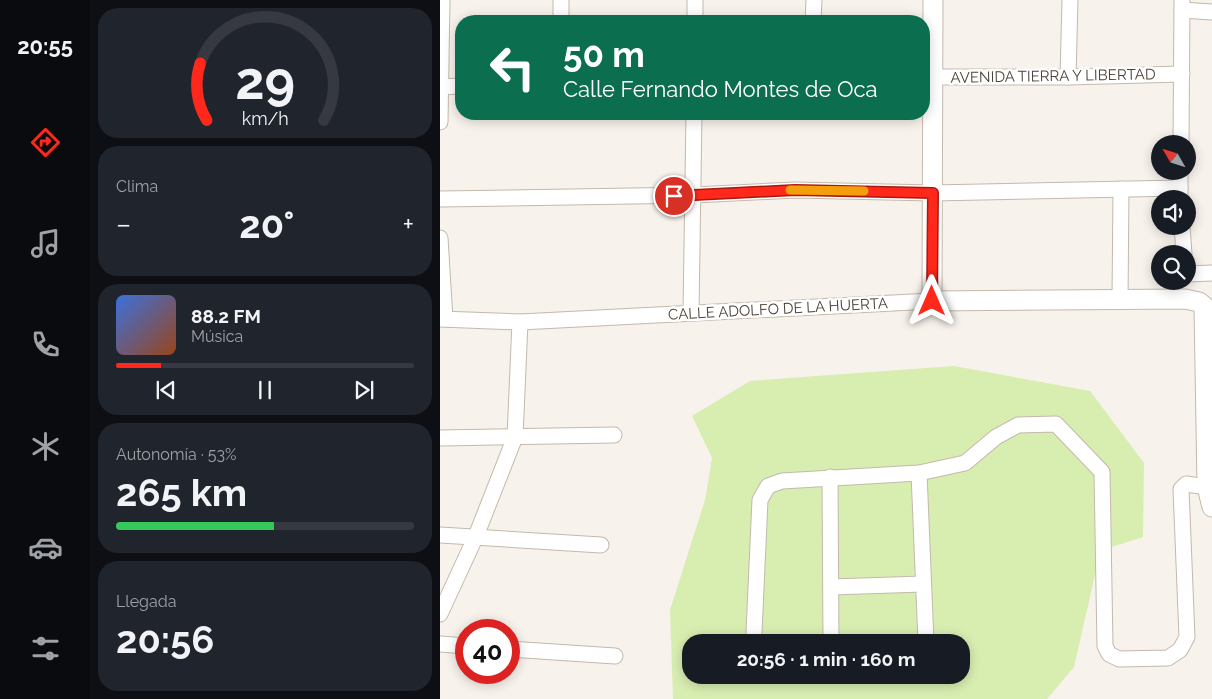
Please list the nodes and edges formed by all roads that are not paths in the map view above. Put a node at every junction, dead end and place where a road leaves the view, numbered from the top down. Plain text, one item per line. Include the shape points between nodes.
1 (442, 0) edge
2 (561, 0) edge
3 (695, 0) edge
4 (814, 0) edge
5 (933, 0) edge
6 (1070, 0) edge
7 (1182, 5) edge
8 (1212, 12) edge
9 (561, 15) edge
10 (695, 15) edge
11 (814, 15) edge
12 (930, 46) edge
13 (1182, 74) junction
14 (930, 77) edge
15 (1068, 77) junction
16 (455, 86) edge
17 (441, 87) edge
18 (694, 120) edge
19 (930, 120) edge
20 (440, 122) edge
21 (1180, 135) edge
22 (1121, 190) junction
23 (1151, 192) edge
24 (933, 193) junction
25 (694, 195) junction
26 (440, 198) edge
27 (440, 238) edge
28 (1212, 273) edge
29 (1196, 274) edge
30 (1185, 290) edge
31 (1120, 300) junction
32 (932, 301) junction
33 (691, 313) junction
34 (443, 319) edge
35 (520, 322) junction
36 (614, 435) dead end
37 (515, 437) junction
38 (440, 438) edge
39 (919, 473) junction
40 (830, 477) junction
41 (1209, 488) edge
42 (1212, 507) edge
43 (440, 534) edge
44 (476, 536) junction
45 (601, 544) dead end
46 (924, 584) junction
47 (831, 587) junction
48 (440, 614) edge
49 (754, 632) dead end
50 (831, 634) edge
51 (926, 634) edge
52 (440, 644) edge
53 (455, 645) edge
54 (520, 649) edge
55 (615, 656) dead end

1 - 17 street
2 - 9 street
3 - 10 street
4 - 11 street
5 - 12 street
6 - 15 street
7 - 8 street
7 - 13 street
13 - 15 street, AVENIDA TIERRA Y LIBERTAD
13 - 21 street
14 - 15 street, AVENIDA TIERRA Y LIBERTAD
16 - 17 street
17 - 20 street
18 - 25 street
19 - 24 street
22 - 23 street
22 - 24 street
22 - 31 street
24 - 25 street via 795,190
24 - 32 street
25 - 26 street
25 - 33 street
27 - 34 street
28 - 29 street
30 - 31 street, CALLE ADOLFO DE LA HUERTA
30 - 41 street, CALLE ADOLFO DE LA HUERTA via 1204,306
31 - 32 street, CALLE ADOLFO DE LA HUERTA
32 - 33 street, CALLE ADOLFO DE LA HUERTA
33 - 35 street, CALLE ADOLFO DE LA HUERTA
34 - 35 street, CALLE ADOLFO DE LA HUERTA
35 - 37 street
36 - 37 street
37 - 38 street
37 - 44 street
39 - 40 street
39 - 41 street via 965,463 996,437 1018,425 1056,424 1102,472 1105,646 1109,654 1119,659 1168,658 1180,650 1187,637 1181,489 1186,484
39 - 46 street
40 - 47 street
40 - 49 street via 782,481 768,486 760,500
41 - 42 street
43 - 44 street
44 - 45 street
44 - 48 street
46 - 47 street
46 - 51 street
47 - 50 street
52 - 53 street
54 - 55 street

